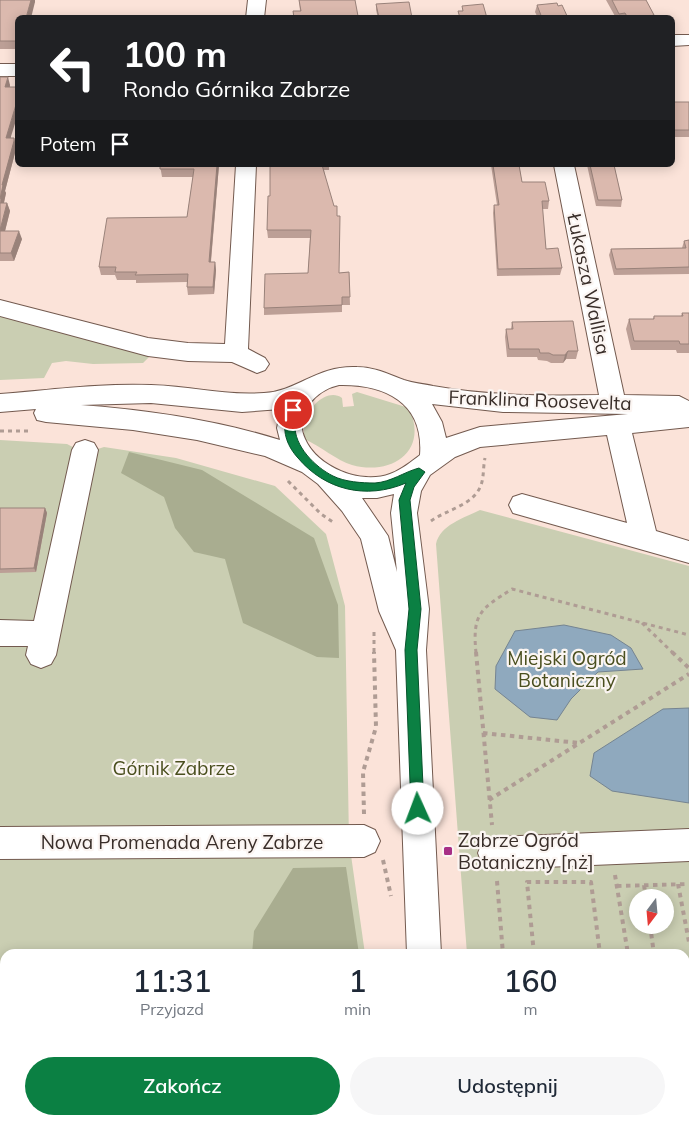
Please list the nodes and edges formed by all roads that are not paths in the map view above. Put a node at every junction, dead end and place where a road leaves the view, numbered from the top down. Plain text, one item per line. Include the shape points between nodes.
1 (257, 0) edge
2 (255, 15) edge
3 (689, 40) edge
4 (675, 41) edge
5 (0, 70) edge
6 (15, 70) edge
7 (246, 167) edge
8 (564, 167) edge
9 (0, 308) edge
10 (236, 352) junction
11 (257, 364) dead end
12 (392, 385) junction
13 (308, 387) junction
14 (0, 403) edge
15 (689, 405) edge
16 (0, 411) edge
17 (616, 415) junction
18 (689, 418) edge
19 (85, 450) dead end
20 (426, 466) junction
21 (319, 472) junction
22 (522, 505) dead end
23 (644, 540) junction
24 (689, 552) edge
25 (0, 634) edge
26 (411, 650) junction
27 (364, 841) dead end
28 (0, 842) edge
29 (689, 845) edge
30 (494, 853) road end
31 (424, 949) edge

1 - 2 street
3 - 4 street
5 - 6 street
7 - 10 street
8 - 17 street, Łukasza Wallisa
9 - 10 street via 148,347 188,352
10 - 11 street
12 - 13 street via 354,376 330,378
12 - 17 street, Franklina Roosevelta via 431,395
12 - 20 street via 426,411 435,447
13 - 14 street via 265,403 132,394
13 - 21 street via 293,410 289,425 296,448
15 - 17 street, Franklina Roosevelta
16 - 21 street via 102,416 167,425 280,449
17 - 18 street, Franklina Roosevelta
17 - 20 street, Franklina Roosevelta via 480,437 454,446
17 - 23 street, Łukasza Wallisa
19 - 25 street via 43,645
20 - 21 street via 390,485 375,487 345,484
20 - 26 street via 409,486 404,500 415,609
21 - 26 street via 351,503 374,536 392,611
22 - 23 street
23 - 24 street
26 - 31 street
27 - 28 street, Nowa Promenada Areny Zabrze
29 - 30 street

